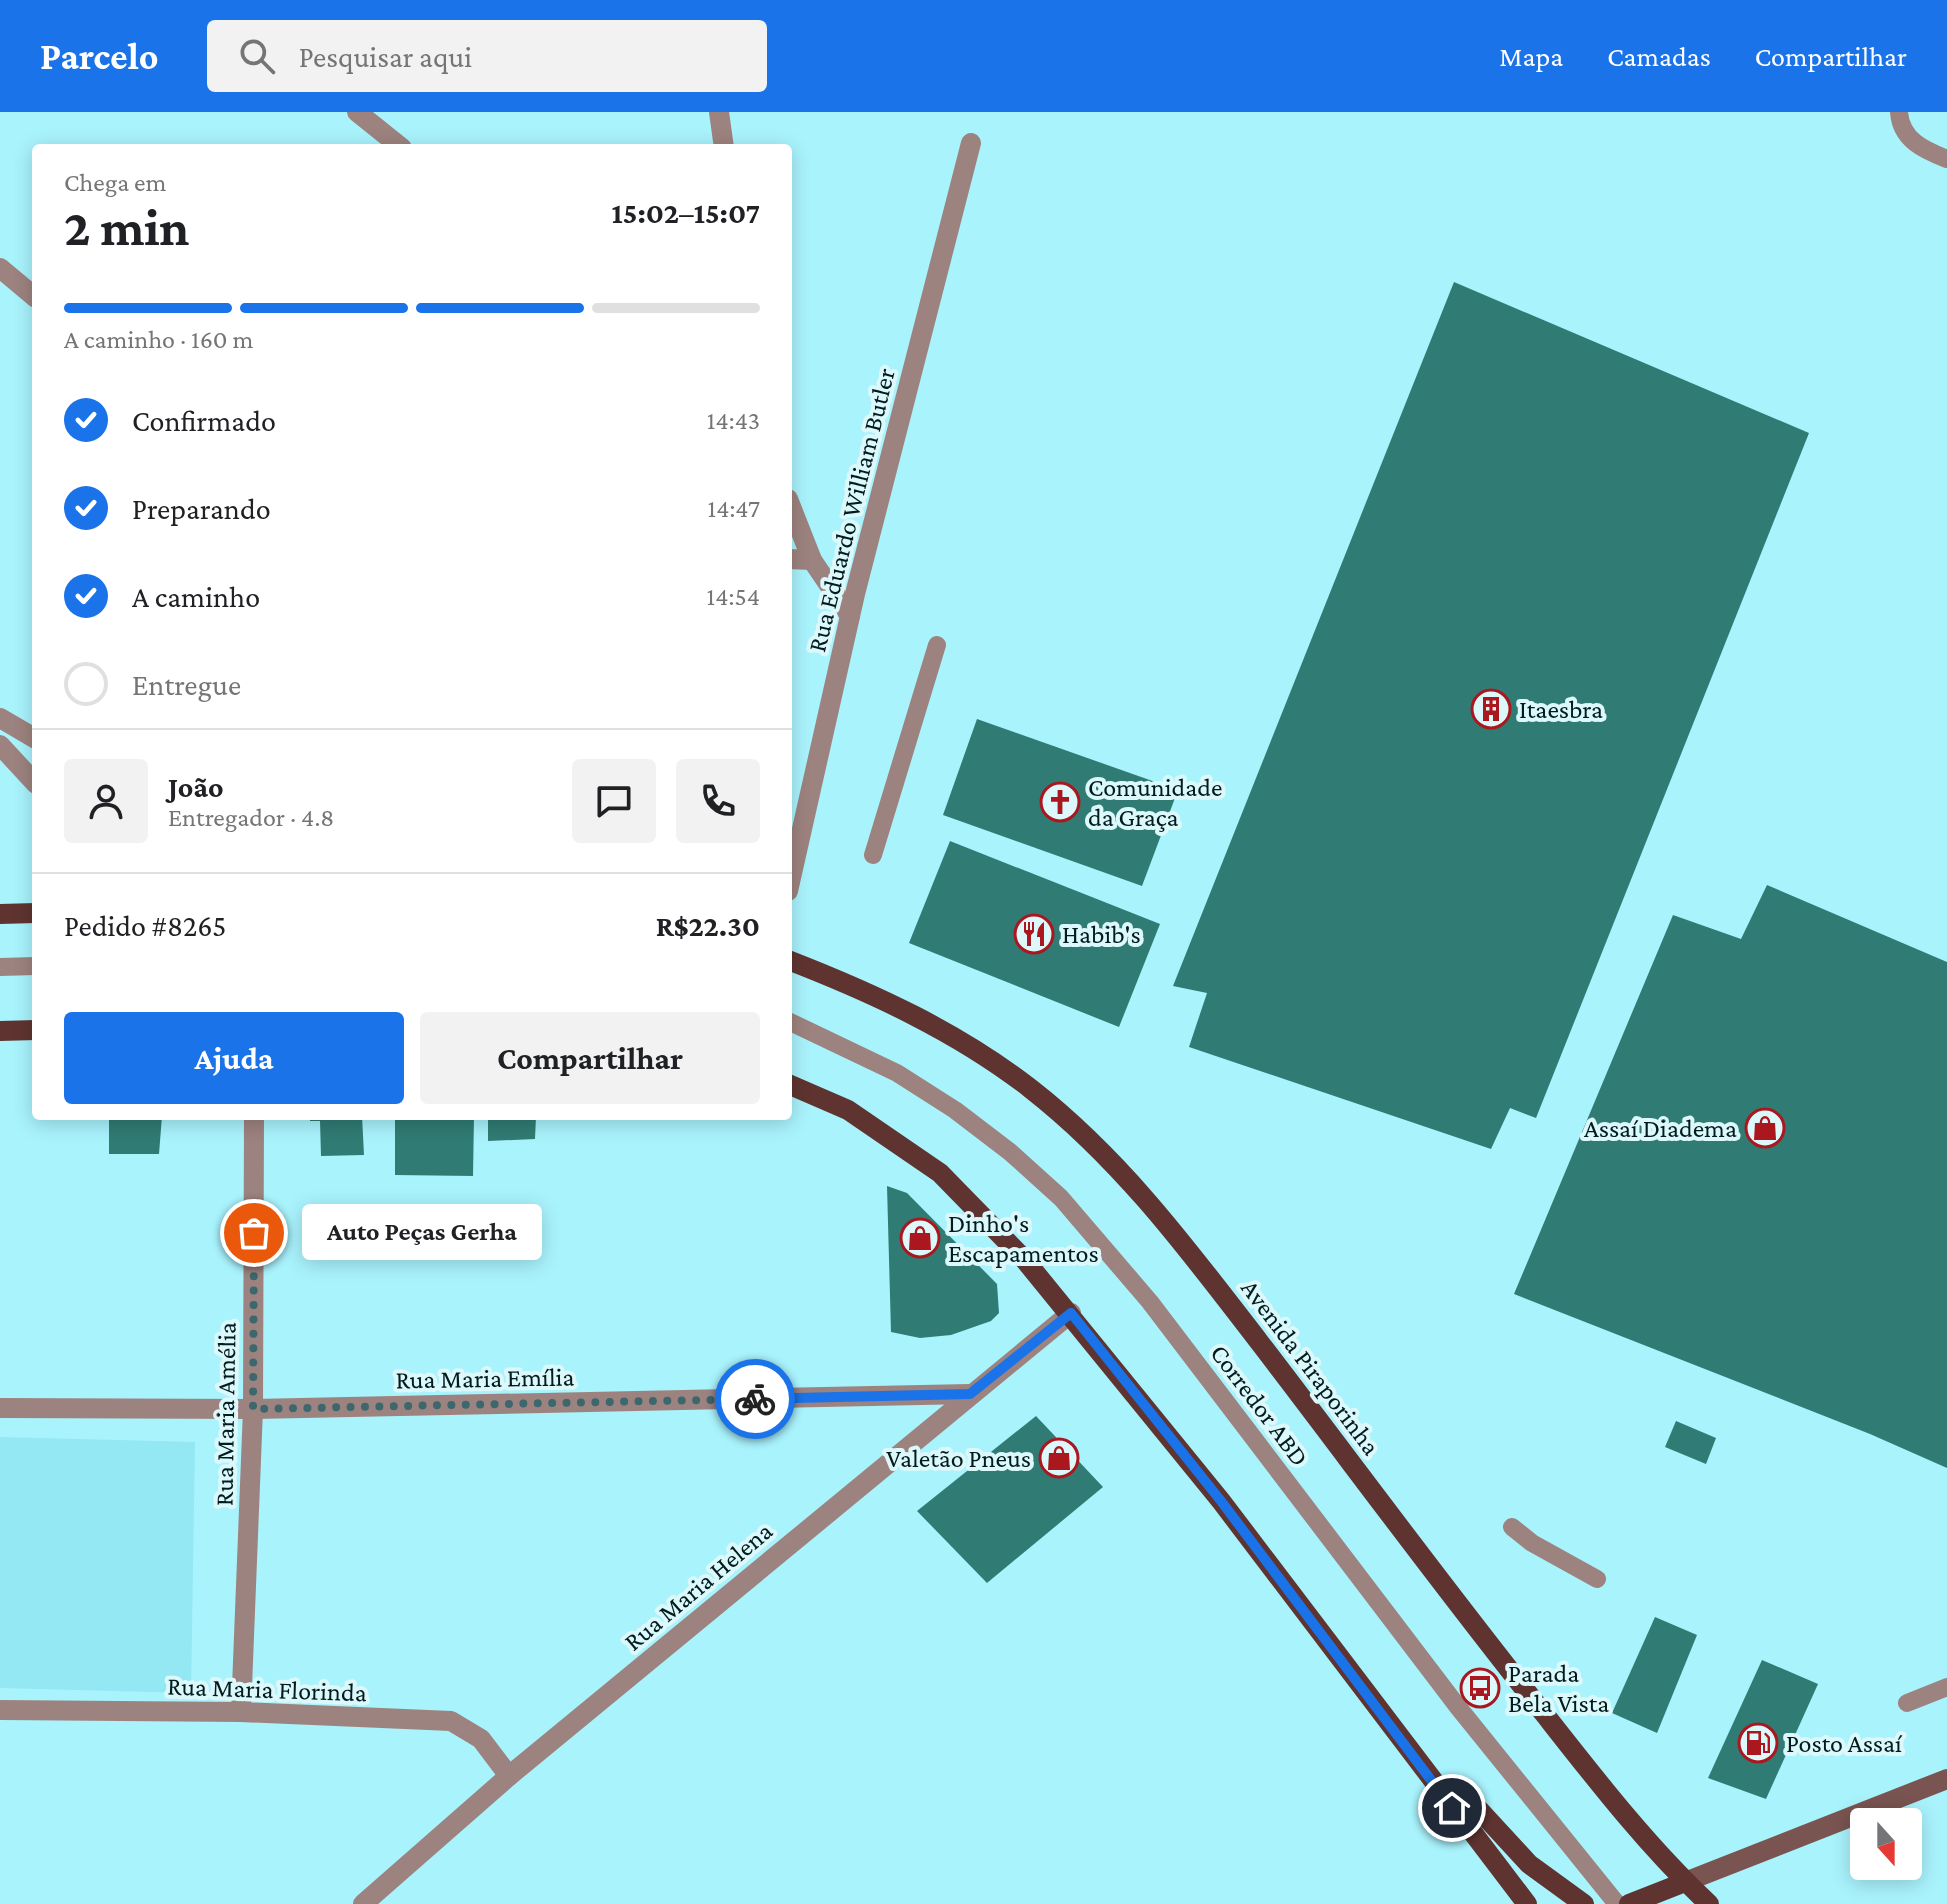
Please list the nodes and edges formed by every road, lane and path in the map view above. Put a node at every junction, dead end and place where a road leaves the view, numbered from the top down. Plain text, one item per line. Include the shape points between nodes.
1 (357, 112) edge
2 (719, 112) edge
3 (1899, 112) edge
4 (971, 143) dead end
5 (397, 144) edge
6 (723, 144) edge
7 (1947, 159) edge
8 (0, 268) edge
9 (32, 295) edge
10 (792, 509) edge
11 (792, 559) edge
12 (812, 560) junction
13 (850, 616) junction
14 (937, 645) dead end
15 (0, 718) edge
16 (32, 737) edge
17 (0, 745) edge
18 (32, 780) edge
19 (873, 855) dead end
20 (792, 873) edge
21 (32, 913) edge
22 (0, 914) edge
23 (792, 962) edge
24 (32, 966) edge
25 (0, 967) edge
26 (792, 1023) edge
27 (32, 1030) edge
28 (0, 1031) edge
29 (792, 1086) edge
30 (254, 1120) edge
31 (1071, 1313) junction
32 (970, 1394) junction
33 (0, 1408) edge
34 (253, 1409) junction
35 (1512, 1527) dead end
36 (1597, 1579) dead end
37 (1947, 1687) edge
38 (1907, 1703) dead end
39 (0, 1710) edge
40 (241, 1712) junction
41 (509, 1776) junction
42 (1947, 1779) edge
43 (1433, 1783) junction
44 (1685, 1882) junction
45 (363, 1904) edge
46 (1527, 1904) edge
47 (1584, 1904) edge
48 (1617, 1904) edge
49 (1629, 1904) edge
50 (1709, 1904) edge

1 - 5 street
2 - 6 street
3 - 7 lane via 1907,136
4 - 13 street, Rua Eduardo William Butler
8 - 9 street
10 - 12 street
11 - 12 street
12 - 13 street
13 - 20 street, Rua Eduardo William Butler
14 - 19 lane
15 - 16 street
17 - 18 street
21 - 22 main road
23 - 44 main road, Avenida Piraporinha via 855,986 977,1051 1040,1096 1133,1182 1496,1654
24 - 25 lane
26 - 48 lane, Corredor ABD via 897,1073 955,1110 1070,1208 1150,1302 1458,1707
27 - 28 main road
29 - 31 main road via 848,1110 940,1173
30 - 34 street, Rua Maria Amélia
31 - 32 street, Rua Maria Helena
31 - 43 main road via 1221,1501
32 - 34 street, Rua Maria Emília
32 - 41 street, Rua Maria Helena
33 - 34 street, Rua Maria Emília
34 - 40 street, Rua Maria Amélia
35 - 36 lane
37 - 38 lane
39 - 40 street, Rua Maria Florinda
40 - 41 street, Rua Maria Florinda via 451,1721 481,1739
41 - 45 street, Rua Maria Helena
42 - 44 main road
43 - 46 main road
43 - 47 main road via 1470,1800 1529,1864
44 - 49 main road
44 - 50 main road, Avenida Piraporinha

